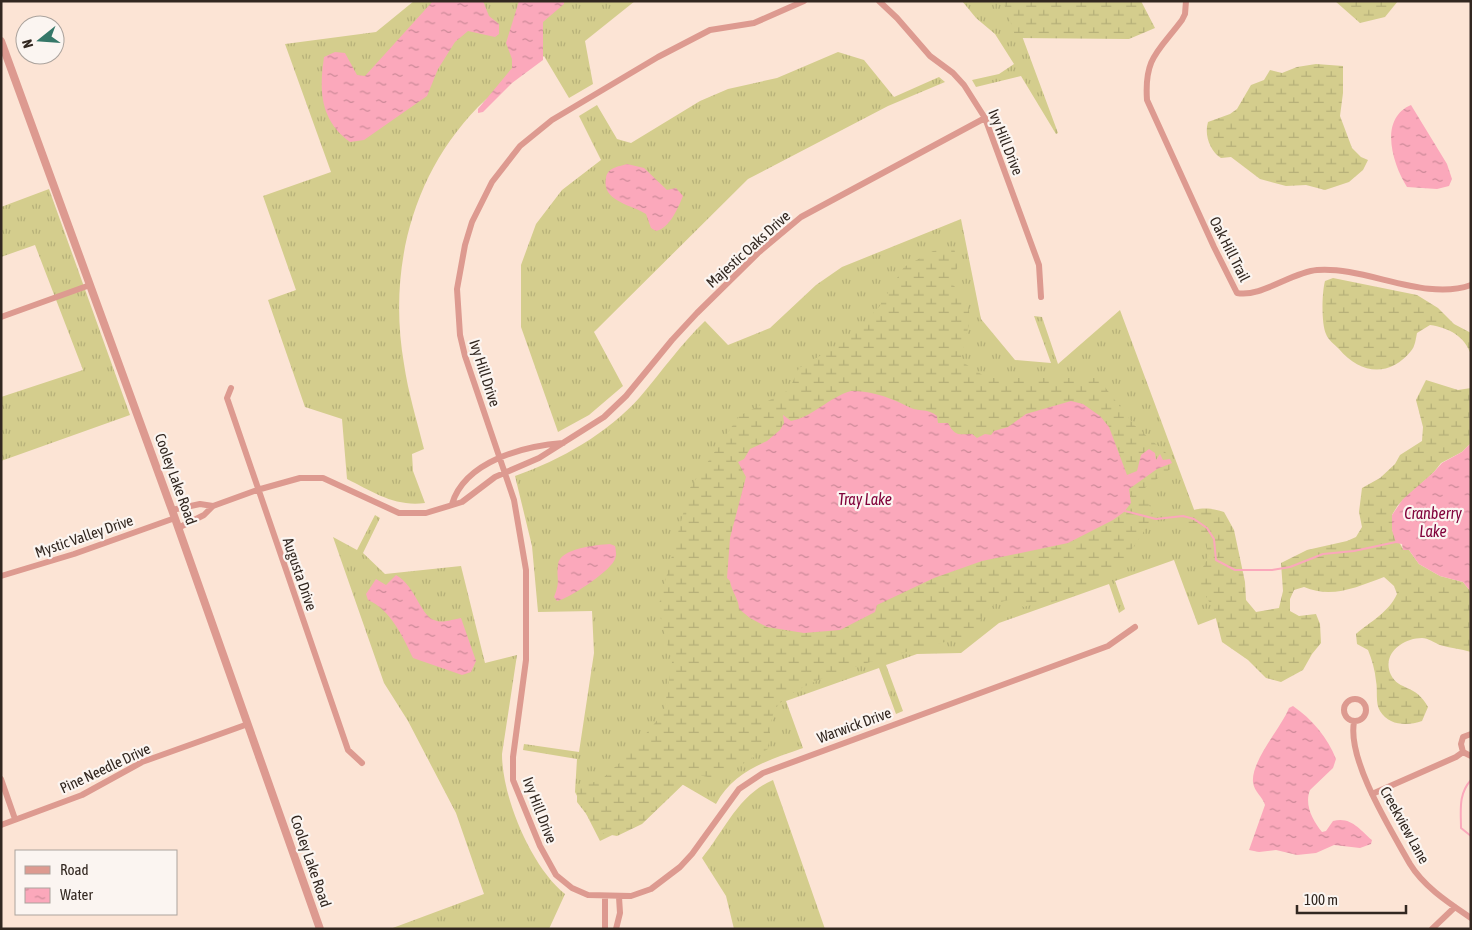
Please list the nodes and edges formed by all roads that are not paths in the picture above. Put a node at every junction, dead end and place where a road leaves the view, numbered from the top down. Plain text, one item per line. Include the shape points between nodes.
1 (804, 1) edge
2 (879, 1) edge
3 (1186, 1) edge
4 (1, 41) edge
5 (985, 118) junction
6 (90, 285) junction
7 (1471, 285) edge
8 (1041, 297) dead end
9 (1, 317) edge
10 (231, 388) dead end
11 (563, 443) junction
12 (500, 456) junction
13 (504, 472) junction
14 (257, 490) junction
15 (452, 504) junction
16 (214, 506) junction
17 (174, 514) junction
18 (178, 528) junction
19 (1, 576) edge
20 (1135, 628) dead end
21 (1354, 722) dead end
22 (248, 724) junction
23 (1471, 734) edge
24 (1463, 752) junction
25 (1471, 756) edge
26 (362, 763) dead end
27 (1, 778) edge
28 (1372, 794) junction
29 (15, 819) junction
30 (1, 825) edge
31 (605, 897) junction
32 (619, 897) junction
33 (1455, 907) junction
34 (1471, 918) edge
35 (320, 929) edge
36 (605, 929) edge
37 (616, 929) edge
38 (1432, 929) edge

1 - 12 street, Ivy Hill Drive via 754,23 710,30 658,57 536,132 492,182 465,244 457,289 457,311 465,356
2 - 5 street, Ivy Hill Drive via 930,56 964,85
3 - 7 street, Oak Hill Trail via 1182,20 1153,56 1146,79 1147,100 1237,293 1248,294 1302,272 1317,270 1370,276 1428,289 1448,290
4 - 6 street, Cooley Lake Road
5 - 8 street, Ivy Hill Drive via 1039,265
5 - 11 street, Majestic Oaks Drive via 801,217 758,253 697,313 604,417
6 - 9 street
6 - 17 street, Cooley Lake Road
10 - 14 street, Augusta Drive via 227,398
11 - 12 street, Majestic Oaks Drive
11 - 13 street, Majestic Oaks Drive via 539,458
12 - 13 street, Ivy Hill Drive
12 - 15 street, Majestic Oaks Drive via 469,478 455,492
13 - 15 street, Majestic Oaks Drive via 462,502
13 - 31 street, Ivy Hill Drive via 522,538 528,596 526,671 513,757 513,780 540,846 556,875 580,892
14 - 15 street, Majestic Oaks Drive via 312,477 336,483 399,513 426,513
14 - 16 street, Majestic Oaks Drive
14 - 26 street, Augusta Drive via 348,750
16 - 17 street, Majestic Oaks Drive via 200,504
16 - 18 street, Majestic Oaks Drive via 204,516
17 - 18 street, Cooley Lake Road
17 - 19 street, Mystic Valley Drive via 74,554
18 - 22 street, Cooley Lake Road
20 - 32 street, Warwick Drive via 1108,646 763,773 739,789 680,867 651,888
21 - 28 street, Creekview Lane via 1356,749
22 - 29 street, Pine Needle Drive via 142,762 82,795
22 - 35 street, Cooley Lake Road
23 - 24 street via 1461,741
24 - 25 street
24 - 28 street
27 - 29 street
28 - 33 street, Creekview Lane via 1415,872
29 - 30 street, Pine Needle Drive
31 - 32 street, Ivy Hill Drive
31 - 36 street
32 - 37 street
33 - 34 street, Creekview Lane
33 - 38 street

